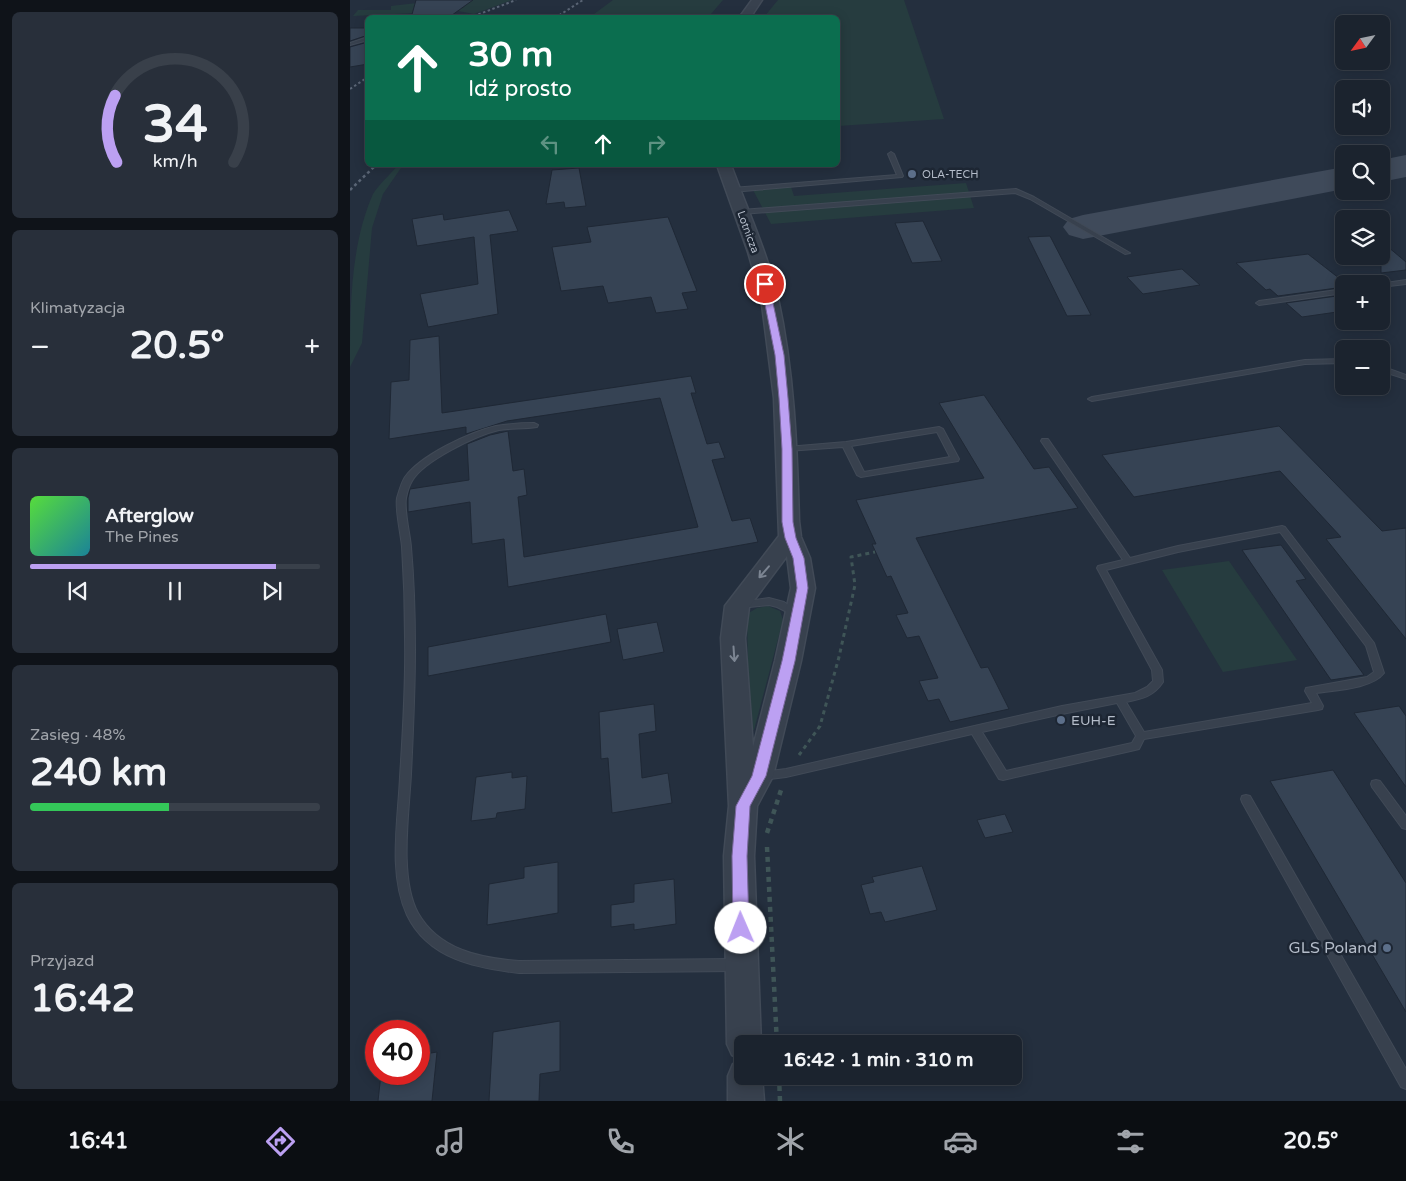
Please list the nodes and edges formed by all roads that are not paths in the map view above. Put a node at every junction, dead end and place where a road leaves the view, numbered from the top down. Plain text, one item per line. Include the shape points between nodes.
1 (757, 0) edge
2 (746, 15) edge
3 (365, 39) edge
4 (350, 44) edge
5 (891, 154) dead end
6 (725, 167) edge
7 (732, 190) junction
8 (741, 212) junction
9 (1127, 253) dead end
10 (1406, 282) edge
11 (1390, 284) edge
12 (1335, 292) edge
13 (1259, 303) dead end
14 (1335, 361) edge
15 (1390, 371) edge
16 (1406, 377) edge
17 (1092, 399) dead end
18 (534, 425) dead end
19 (1045, 441) dead end
20 (846, 444) junction
21 (787, 449) junction
22 (790, 538) junction
23 (1128, 561) junction
24 (737, 606) junction
25 (798, 615) junction
26 (1119, 699) junction
27 (975, 730) junction
28 (1141, 736) junction
29 (759, 776) junction
30 (1376, 784) dead end
31 (1246, 799) dead end
32 (743, 806) junction
33 (1406, 825) edge
34 (742, 965) junction
35 (744, 1035) edge
36 (1406, 1082) edge
37 (745, 1085) edge
38 (746, 1101) edge

1 - 2 street
3 - 4 lane
5 - 7 lane via 900,176
6 - 7 street, Lotnicza
7 - 8 street, Lotnicza
8 - 9 lane via 1016,191
8 - 21 street, Lotnicza via 769,297 779,355
10 - 11 lane
12 - 13 lane
14 - 17 lane via 1306,362
15 - 16 lane
18 - 34 lane via 489,430 465,439 422,466 410,478 401,500 409,572 412,648 401,868 408,902 424,933 438,946 495,966
19 - 23 lane
20 - 20 lane via 939,429 956,459 861,476
20 - 21 lane
21 - 22 street, Lotnicza
22 -> 24 street
22 - 25 street, Lotnicza via 799,558 802,588
23 - 26 lane via 1102,568 1157,670 1158,682 1151,690
23 - 28 lane via 1282,529 1372,645 1379,673 1370,680 1310,691 1318,706
24 - 25 lane via 768,600 778,602
24 -> 32 street via 733,638
25 - 29 street, Lotnicza
26 - 27 lane
26 - 28 lane
27 - 28 lane via 1003,776 1136,746
27 - 29 lane via 786,773
29 - 32 street, Lotnicza
30 - 33 lane
31 - 36 lane
32 - 34 street via 740,856
34 - 35 street
37 - 38 street

